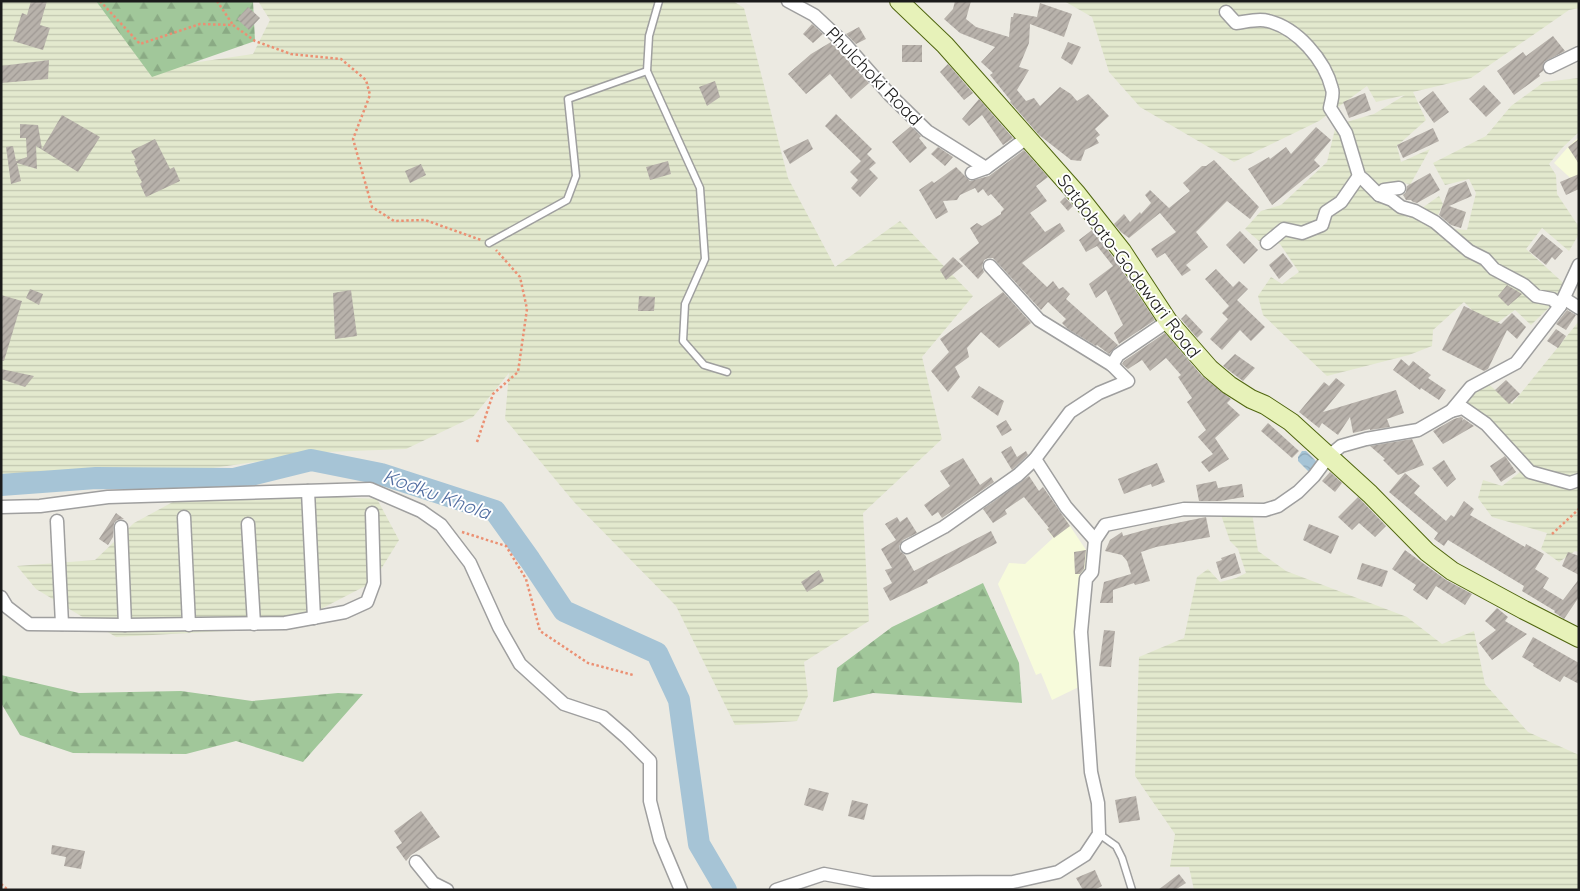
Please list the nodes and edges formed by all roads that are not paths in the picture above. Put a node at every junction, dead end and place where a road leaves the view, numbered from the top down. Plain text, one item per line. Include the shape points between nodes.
1 (659, 1) edge
2 (788, 1) edge
3 (899, 1) edge
4 (1226, 12) dead end
5 (1579, 53) edge
6 (1550, 67) dead end
7 (647, 71) junction
8 (1028, 137) junction
9 (986, 168) junction
10 (972, 173) dead end
11 (1359, 176) junction
12 (1399, 188) dead end
13 (1379, 195) junction
14 (489, 243) road end
15 (1267, 244) dead end
16 (1579, 265) edge
17 (990, 266) dead end
18 (1562, 304) junction
19 (1579, 308) edge
20 (1168, 321) junction
21 (1112, 365) junction
22 (727, 372) dead end
23 (1452, 411) junction
24 (1329, 456) junction
25 (1035, 459) junction
26 (1579, 480) edge
27 (308, 491) junction
28 (1, 507) edge
29 (372, 513) dead end
30 (184, 517) dead end
31 (58, 521) dead end
32 (248, 524) dead end
33 (121, 527) dead end
34 (1095, 540) junction
35 (907, 547) dead end
36 (1, 597) edge
37 (314, 618) junction
38 (62, 624) junction
39 (254, 624) junction
40 (125, 625) junction
41 (189, 625) junction
42 (1579, 638) edge
43 (1099, 834) junction
44 (416, 862) dead end
45 (447, 890) edge
46 (681, 890) edge
47 (776, 890) edge
48 (1132, 890) edge

1 - 7 lane via 649,36
2 - 9 street, Phulchoki Road via 814,15 927,131
3 - 8 street, Satdobato-Godawari Road via 946,45
4 - 11 street via 1236,23 1266,20 1286,28 1305,43 1321,64 1333,90 1330,108 1346,133
5 - 6 street
7 - 14 lane via 568,99 576,176 567,200
7 - 22 lane via 700,188 705,259 685,304 683,342 704,365
8 - 9 street
8 - 20 street, Satdobato-Godawari Road via 1122,251
9 - 10 street
11 - 13 street
11 - 15 street via 1341,202 1326,212 1322,225 1302,234 1284,229
12 - 13 street via 1384,190
13 - 18 street via 1435,222 1469,251 1536,296
16 - 18 street
17 - 21 street via 1039,320
18 - 19 street via 1565,299
18 - 23 street via 1516,364 1471,388
20 - 21 street via 1118,355
20 - 24 street, Satdobato-Godawari Road via 1222,380 1291,422
21 - 25 street via 1128,381 1099,393 1070,412
23 - 24 street via 1418,430 1341,446
23 - 26 street via 1463,408 1486,424 1530,472 1570,483
24 - 34 street via 1298,492 1271,508 1184,509 1105,525
24 - 42 street, Satdobato-Godawari Road via 1427,552 1452,571
25 - 34 street via 1066,508
25 - 35 street via 1018,475 944,527
27 - 28 street via 108,497 40,506
27 - 37 street
27 - 46 street via 370,489 421,511 441,525 470,563 520,664 564,704 603,717 650,761 650,801 660,840
29 - 37 street via 374,583 367,602 345,612
30 - 41 street
31 - 38 street
32 - 39 street
33 - 40 street
34 - 43 street via 1092,572 1086,578 1081,632
36 - 38 street via 7,607 29,624
37 - 39 street
38 - 40 street
39 - 41 street
40 - 41 street
43 - 47 street via 1085,855 1058,872 1013,882 872,883 824,874
43 - 48 lane via 1116,846
44 - 45 street via 433,883

